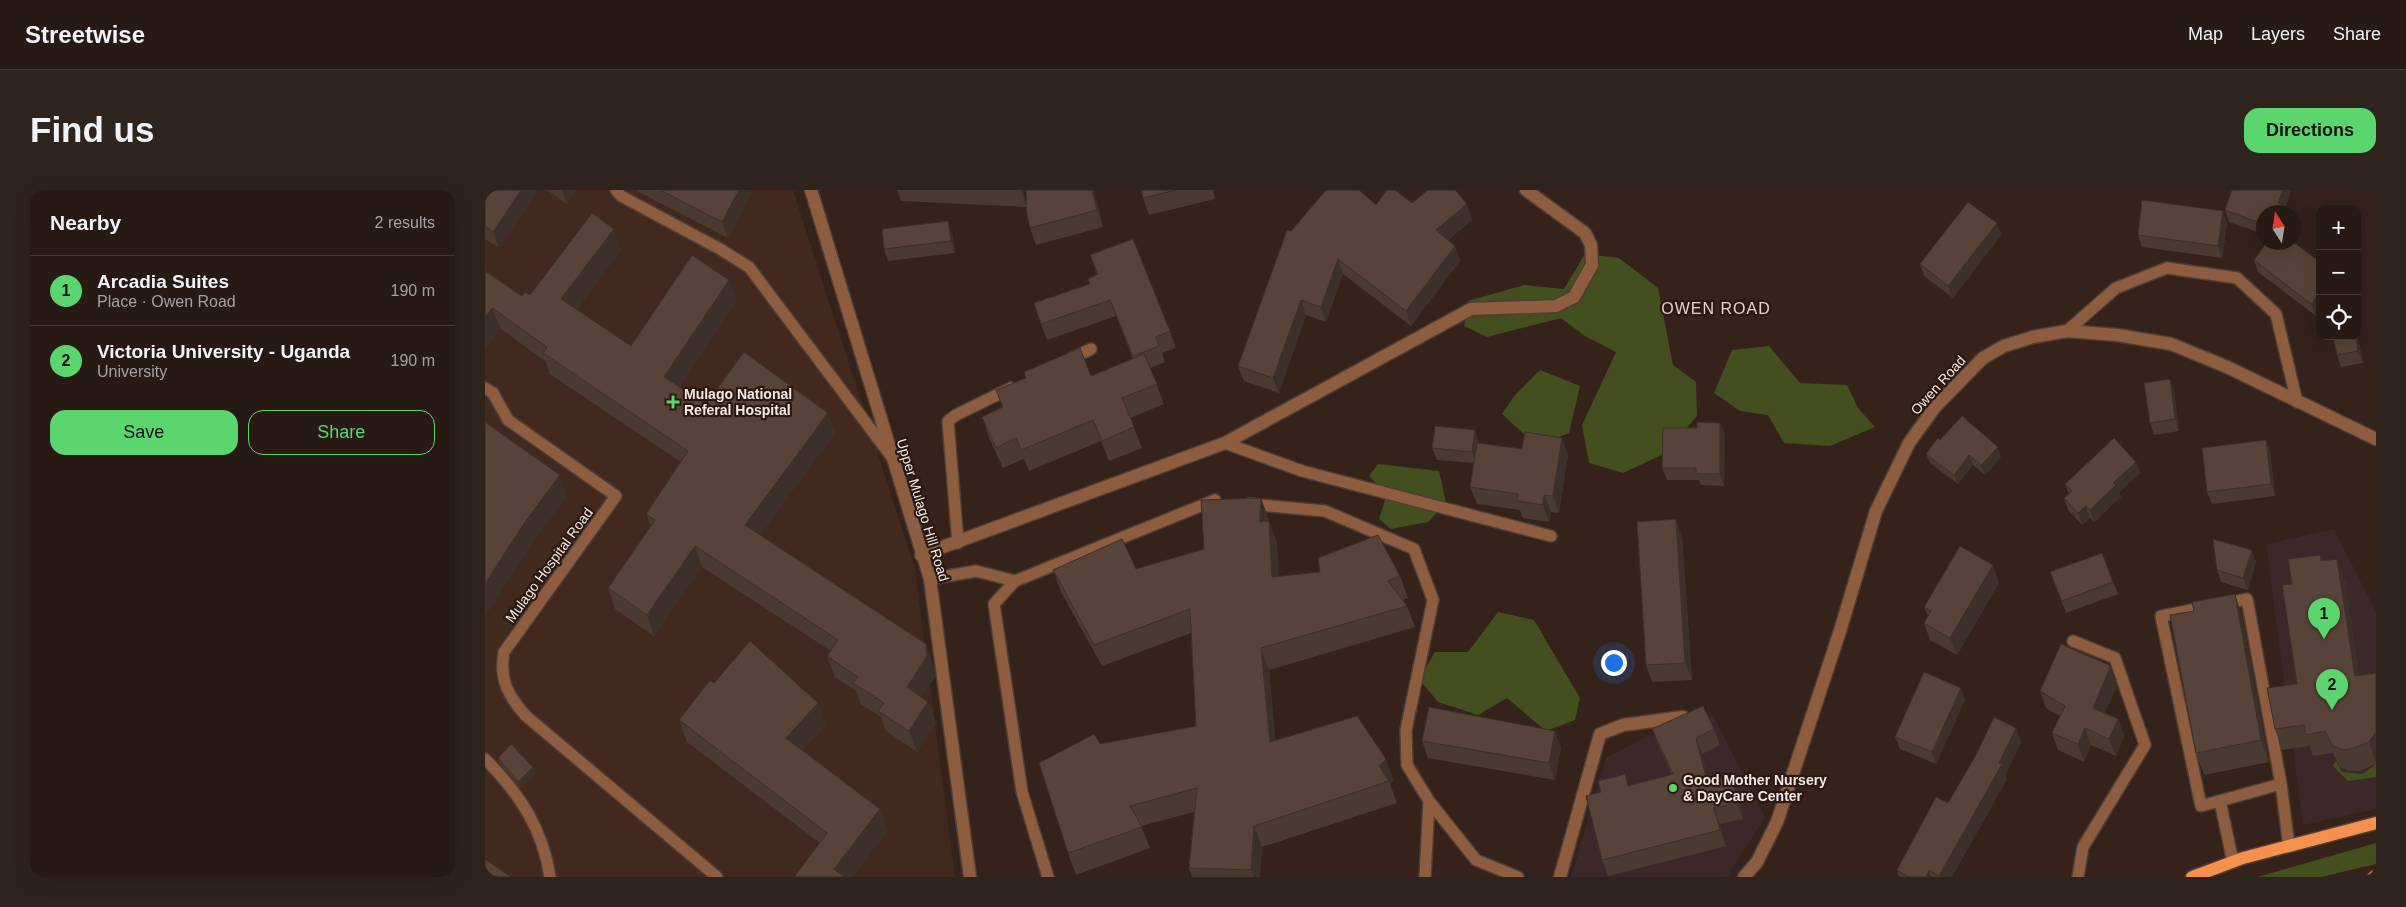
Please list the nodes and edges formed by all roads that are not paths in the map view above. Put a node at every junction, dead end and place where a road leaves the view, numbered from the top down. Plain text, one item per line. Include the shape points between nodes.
1 (616, 190) edge
2 (811, 190) edge
3 (1526, 190) edge
4 (2067, 331) junction
5 (1091, 349) dead end
6 (1057, 365) edge
7 (1024, 382) edge
8 (485, 388) edge
9 (2297, 402) junction
10 (2376, 439) edge
11 (1225, 444) junction
12 (891, 456) junction
13 (1223, 501) edge
14 (1242, 503) edge
15 (1551, 536) dead end
16 (958, 543) junction
17 (921, 555) junction
18 (930, 579) junction
19 (1015, 581) junction
20 (2073, 641) dead end
21 (1683, 717) edge
22 (485, 759) edge
23 (2281, 784) junction
24 (1429, 801) junction
25 (2220, 801) junction
26 (2376, 823) edge
27 (2289, 846) junction
28 (2233, 862) junction
29 (550, 877) edge
30 (717, 877) edge
31 (971, 877) edge
32 (1048, 877) edge
33 (1425, 877) edge
34 (1517, 877) edge
35 (1560, 877) edge
36 (1744, 877) edge
37 (2078, 877) edge
38 (2192, 877) edge

1 - 12 lane via 621,196 749,267
2 - 12 street, Upper Mulago Hill Road
3 - 11 street via 1585,233 1591,245 1592,265 1574,297 1555,306 1471,309
4 - 9 street, Owen Road via 2171,344 2227,367
4 - 9 lane via 2116,288 2167,268 2237,278 2277,314
4 - 36 street, Owen Road via 2004,346 1983,358 1935,407 1909,443 1876,511 1777,822 1757,862
5 - 6 lane
7 - 16 lane via 948,422
8 - 30 lane, Mulago Hospital Road via 493,393 507,420 617,496 504,652 501,667 504,685 512,701 526,716
9 - 10 street, Owen Road
11 - 15 lane via 1302,471
11 - 16 street
12 - 17 street, Upper Mulago Hill Road
13 - 19 lane via 1214,500
14 - 24 lane via 1325,511 1414,548 1433,600 1406,730 1407,765
16 - 17 street
17 - 18 street, Upper Mulago Hill Road
18 - 19 lane via 976,571
18 - 31 street, Upper Mulago Hill Road
19 - 32 lane via 994,604 1022,792
20 - 37 lane via 2115,658 2145,745 2083,847
21 - 35 street via 1623,725 1600,734
22 - 29 lane via 519,798 535,823
23 - 25 lane
23 - 25 lane via 2247,599 2161,616 2201,806
23 - 27 lane
24 - 33 lane
24 - 34 lane via 1476,860
25 - 28 lane
26 - 27 main road
27 - 28 main road
28 - 38 main road

